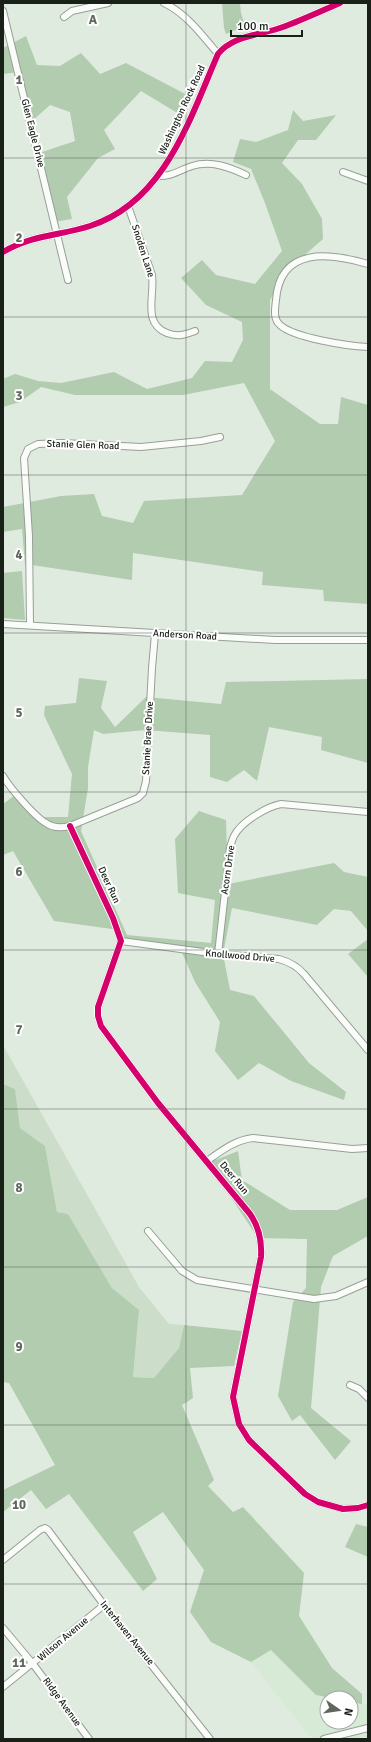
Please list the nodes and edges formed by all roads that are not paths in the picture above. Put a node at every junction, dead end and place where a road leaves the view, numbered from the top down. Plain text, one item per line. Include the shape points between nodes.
1 (108, 3) edge
2 (164, 3) edge
3 (340, 3) edge
4 (3, 11) edge
5 (64, 17) dead end
6 (218, 54) junction
7 (343, 172) dead end
8 (246, 175) dead end
9 (157, 176) junction
10 (368, 181) edge
11 (128, 206) junction
12 (57, 233) junction
13 (3, 252) edge
14 (368, 264) edge
15 (68, 280) dead end
16 (194, 331) dead end
17 (368, 347) edge
18 (220, 437) dead end
19 (3, 624) edge
20 (30, 625) junction
21 (155, 634) junction
22 (368, 640) edge
23 (3, 776) edge
24 (368, 812) edge
25 (70, 826) junction
26 (121, 942) junction
27 (218, 954) junction
28 (368, 1050) edge
29 (368, 1148) edge
30 (207, 1161) junction
31 (148, 1231) dead end
32 (368, 1282) edge
33 (254, 1290) junction
34 (350, 1385) dead end
35 (368, 1398) edge
36 (368, 1505) edge
37 (3, 1560) edge
38 (104, 1605) junction
39 (3, 1628) edge
40 (34, 1664) junction
41 (3, 1687) edge
42 (368, 1728) edge
43 (206, 1738) edge
44 (89, 1739) edge
45 (324, 1739) edge

1 - 5 street via 72,11
2 - 6 street via 184,15
3 - 6 street, Washington Rock Road via 283,27 229,44
4 - 12 street, Glen Eagle Drive
6 - 9 street, Washington Rock Road via 174,152
7 - 10 street
8 - 9 street via 215,164 194,166 166,177
9 - 11 street, Washington Rock Road
11 - 12 street, Washington Rock Road via 90,226
11 - 16 street, Snoden Lane via 154,284 151,310 153,321 159,329 171,335 181,336
12 - 13 street, Washington Rock Road via 15,245
12 - 15 street, Glen Eagle Drive
14 - 17 street via 323,256 307,257 296,262 277,285 274,315 278,324 291,333 349,346
18 - 20 street, Stanie Glen Road via 141,447 62,443 38,444 28,449 24,458 29,536
19 - 20 street, Anderson Road
20 - 21 street, Anderson Road
21 - 22 street, Anderson Road via 275,640
21 - 25 street, Stanie Brae Drive via 148,761 142,792 136,800
23 - 25 street, Stanie Brae Drive via 44,823 55,827
24 - 27 street, Acorn Drive via 280,804 270,806 236,832 230,848
25 - 26 street, Deer Run via 113,918
26 - 27 street, Knollwood Drive
26 - 30 street, Deer Run via 98,1007 101,1026 158,1103
27 - 28 street, Knollwood Drive via 279,959 294,965
29 - 30 street via 352,1149 253,1138 236,1142
30 - 33 street, Deer Run via 255,1220 262,1244
31 - 33 street via 188,1276 203,1282
32 - 33 street via 328,1298 314,1299
33 - 36 street, Deer Run via 233,1397 239,1424 249,1440 305,1494 318,1502 343,1509
34 - 35 street via 362,1391
37 - 38 street, Interhaven Avenue via 43,1528 48,1530
38 - 40 street, Wilson Avenue
38 - 43 street, Interhaven Avenue
39 - 40 street, Ridge Avenue
40 - 41 street, Wilson Avenue
40 - 44 street, Ridge Avenue
42 - 45 street

